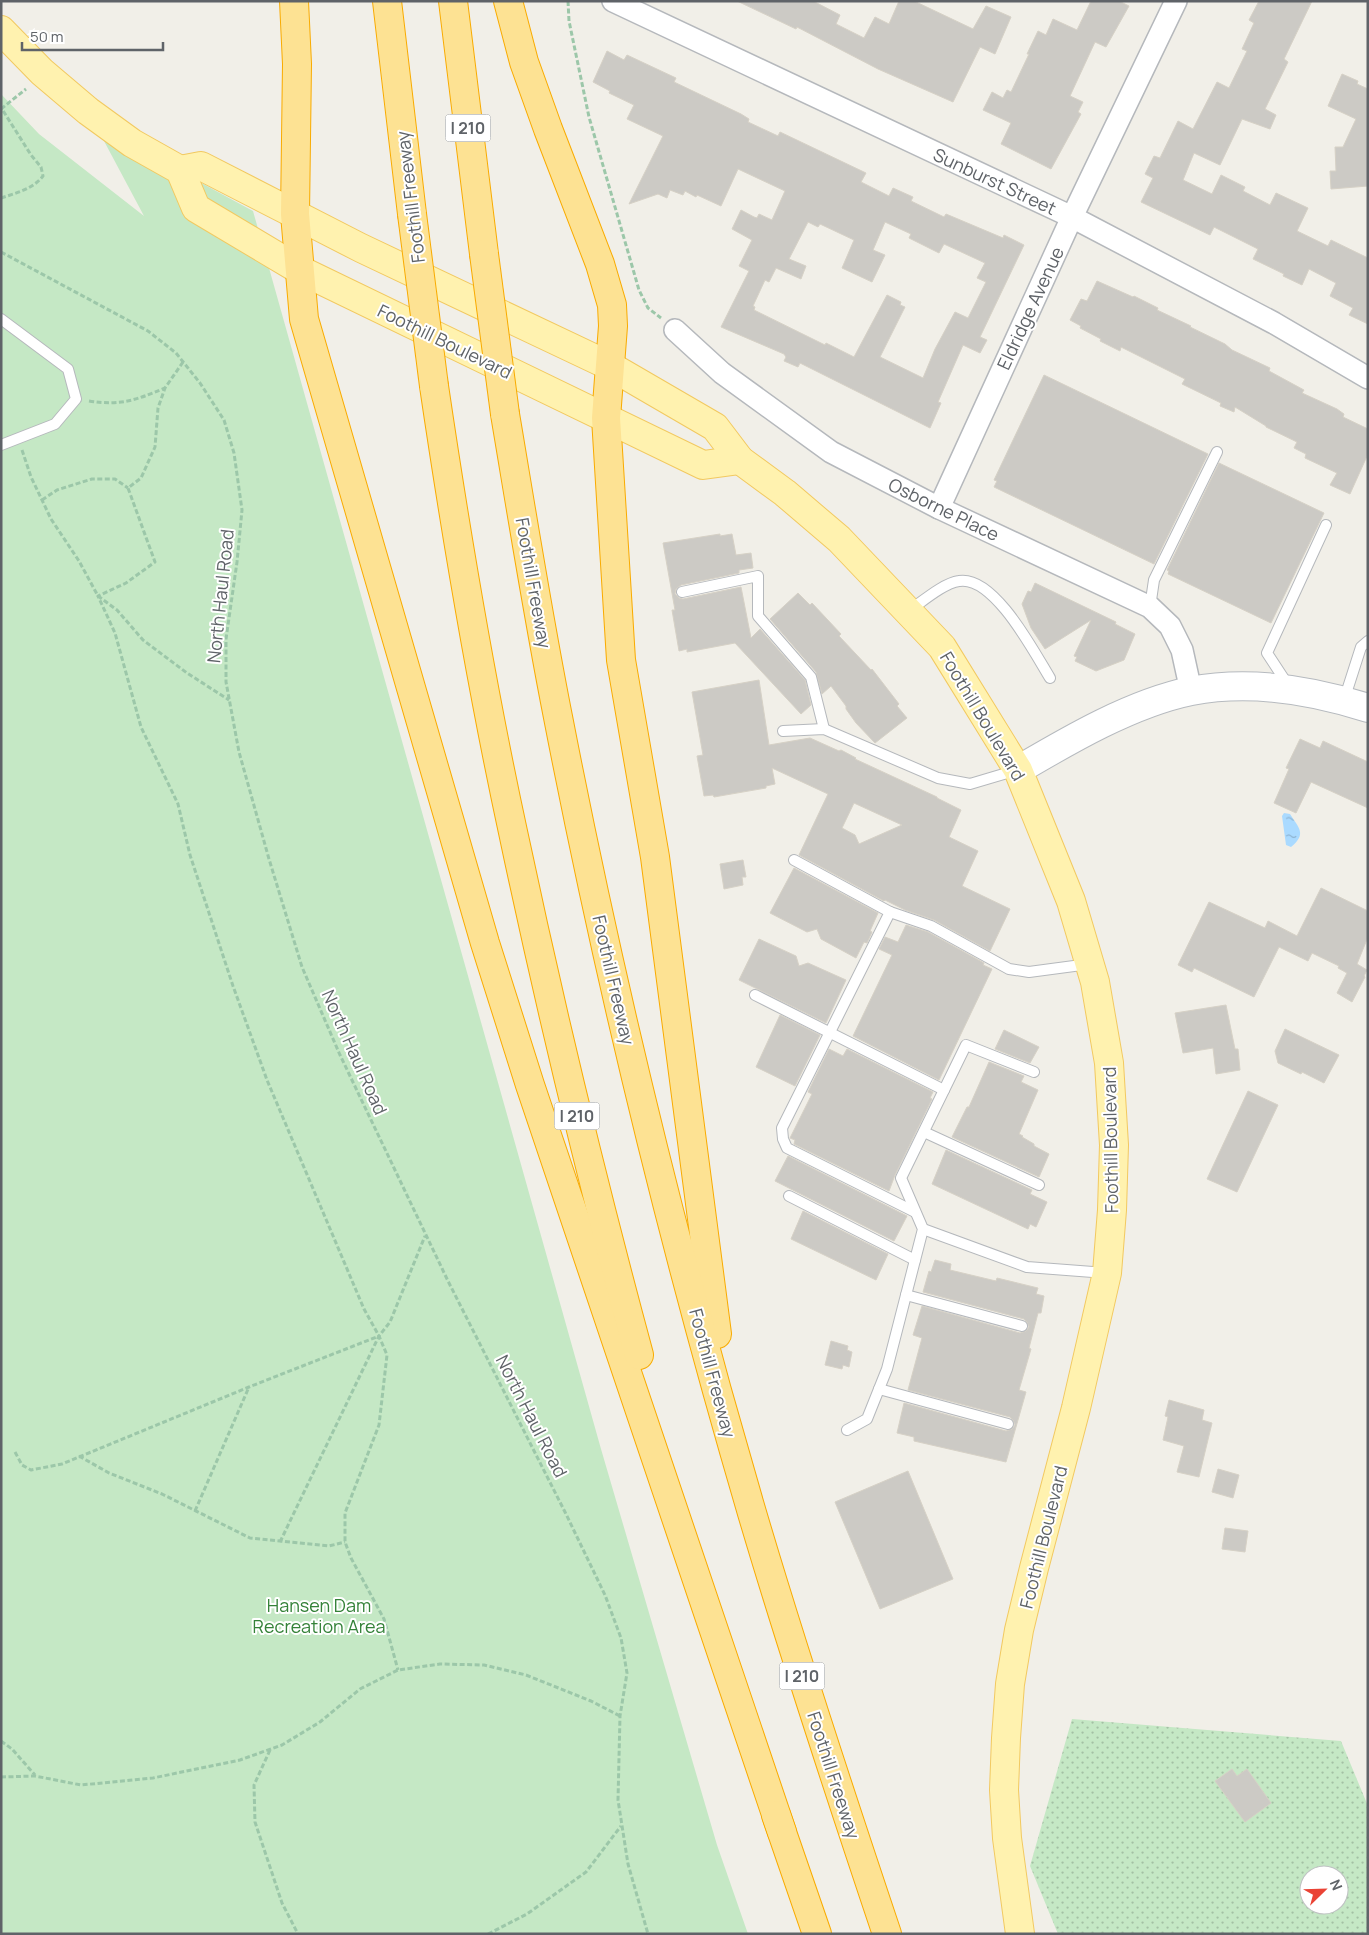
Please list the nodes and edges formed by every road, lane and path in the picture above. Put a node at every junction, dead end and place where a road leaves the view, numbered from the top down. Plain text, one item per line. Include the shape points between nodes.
1 (294, 1) edge
2 (387, 1) edge
3 (453, 1) edge
4 (508, 1) edge
5 (568, 1) edge
6 (613, 1) edge
7 (1176, 1) edge
8 (1, 30) edge
9 (42, 72) junction
10 (2, 109) edge
11 (180, 170) junction
12 (1, 198) edge
13 (295, 214) junction
14 (1072, 217) junction
15 (1, 252) edge
16 (300, 270) junction
17 (1, 319) edge
18 (674, 330) joint
19 (183, 362) junction
20 (610, 366) junction
21 (1368, 378) edge
22 (165, 388) junction
23 (76, 400) junction
24 (606, 418) junction
25 (18, 439) junction
26 (1, 445) edge
27 (1216, 452) dead end
28 (740, 460) junction
29 (128, 488) junction
30 (42, 500) junction
31 (939, 508) junction
32 (1326, 525) dead end
33 (682, 592) dead end
34 (98, 596) junction
35 (1150, 607) junction
36 (909, 611) junction
37 (1368, 641) edge
38 (1050, 678) dead end
39 (1292, 690) junction
40 (1191, 691) junction
41 (229, 701) junction
42 (1356, 705) edge
43 (824, 729) junction
44 (783, 731) dead end
45 (1018, 770) junction
46 (794, 860) dead end
47 (890, 912) junction
48 (1090, 964) junction
49 (755, 995) dead end
50 (830, 1031) junction
51 (1034, 1072) dead end
52 (944, 1090) junction
53 (924, 1132) junction
54 (1038, 1185) dead end
55 (789, 1196) dead end
56 (915, 1212) junction
57 (923, 1229) junction
58 (426, 1235) junction
59 (915, 1260) junction
60 (1107, 1273) junction
61 (906, 1295) junction
62 (1022, 1326) dead end
63 (379, 1336) junction
64 (249, 1387) junction
65 (879, 1389) junction
66 (724, 1415) junction
67 (1008, 1424) dead end
68 (847, 1430) dead end
69 (15, 1452) dead end
70 (79, 1456) junction
71 (194, 1511) junction
72 (280, 1542) junction
73 (345, 1542) junction
74 (398, 1670) junction
75 (620, 1716) junction
76 (1, 1741) edge
77 (270, 1749) junction
78 (35, 1776) junction
79 (1, 1778) edge
80 (622, 1826) junction
81 (782, 1832) junction
82 (298, 1934) edge
83 (488, 1934) edge
84 (648, 1934) edge
85 (816, 1934) edge
86 (888, 1934) edge
87 (1020, 1934) edge

1 - 13 highway via 297,64
2 - 81 highway, Foothill Freeway / I 210, bridge via 434,386 455,522 518,858 581,1132 655,1414 718,1632
3 - 66 highway, Foothill Freeway / I 210, bridge via 505,414 556,705 598,909 646,1116
4 - 20 highway via 524,62 600,264 612,305
5 - 18 path via 569,21 589,117 639,290 648,308
6 - 14 street, Sunburst Street
7 - 14 street, Eldridge Avenue
8 - 9 main road
9 - 10 path
9 - 11 main road via 132,143
10 - 12 path via 42,168 43,176 38,183
11 - 13 main road, Foothill Boulevard via 202,166
11 - 16 main road, Foothill Boulevard via 196,208
13 - 16 highway
13 - 20 main road, Foothill Boulevard
14 - 21 street, Sunburst Street via 1274,323
14 - 31 street, Eldridge Avenue
15 - 19 path, North Haul Road via 148,331
16 - 24 main road, Foothill Boulevard
16 - 81 highway via 304,319 485,943
17 - 23 lane via 68,369
18 - 31 street, Osborne Place via 722,373 831,452
19 - 22 path
19 - 41 path, North Haul Road via 224,420 234,453 242,510 226,639
20 - 24 highway
20 - 28 main road, Foothill Boulevard via 715,427
22 - 23 path via 134,401 109,404
22 - 29 path via 158,408 155,447 141,478
23 - 25 lane via 55,424
24 - 28 main road, Foothill Boulevard via 703,465
24 - 66 highway via 621,660 655,857 712,1292
25 - 26 lane
25 - 30 path
27 - 35 lane via 1154,580
28 - 36 main road, Foothill Boulevard via 786,493 839,539
29 - 30 path via 116,479 92,480 57,490
29 - 34 path via 156,562 126,583
30 - 34 path
31 - 35 street, Osborne Place
32 - 39 lane via 1267,653
33 - 43 lane via 758,576 758,616 811,677
34 - 41 path via 117,610 143,640
34 - 63 path via 115,633 141,727 178,804 196,874 232,986 267,1080 364,1309
35 - 40 street, Osborne Place via 1170,626 1182,650
36 - 38 lane via 952,582 962,580 979,585 1003,605
36 - 45 main road, Foothill Boulevard via 942,647
37 - 42 lane via 1361,646
39 - 40 main road via 1239,686
39 - 42 main road
40 - 45 main road via 1150,703 1078,734
41 - 58 path, North Haul Road via 239,752 302,967 340,1056
43 - 44 lane
43 - 45 lane via 938,778 970,784
45 - 48 main road, Foothill Boulevard via 1071,901
46 - 47 lane
47 - 48 lane via 931,926 1008,968 1029,972
47 - 50 lane
48 - 60 main road, Foothill Boulevard via 1109,1064 1113,1127
49 - 50 lane
50 - 52 lane
50 - 56 lane via 782,1128 787,1148
51 - 52 lane via 966,1045
52 - 53 lane
53 - 54 lane
53 - 56 lane via 901,1178
55 - 59 lane
56 - 57 lane
57 - 59 lane
57 - 60 lane via 1027,1267
58 - 63 path via 390,1322
58 - 75 path, North Haul Road via 605,1595 621,1638 627,1673
59 - 61 lane
60 - 87 main road, Foothill Boulevard via 1019,1630 1010,1684 1004,1790
61 - 62 lane
61 - 65 lane
63 - 64 path
63 - 72 path
63 - 73 path via 387,1355 379,1425 345,1514
64 - 70 path
64 - 71 path
65 - 67 lane
65 - 68 lane via 867,1419
66 - 86 highway, Foothill Freeway / I 210 via 785,1621
69 - 70 path via 22,1466 30,1470 62,1464
70 - 71 path
71 - 72 path via 250,1538
72 - 73 path via 329,1546
73 - 74 path via 384,1619
74 - 75 path via 440,1664 484,1665 526,1675 592,1701
74 - 77 path via 360,1689 320,1722
75 - 80 path, North Haul Road via 618,1800
76 - 78 path
77 - 78 path via 240,1760 153,1778 81,1784
77 - 82 path via 254,1785 255,1822 282,1903
78 - 79 path
80 - 83 path via 586,1872 527,1914
80 - 84 path, North Haul Road via 628,1864
81 - 85 highway, Foothill Freeway / I 210

